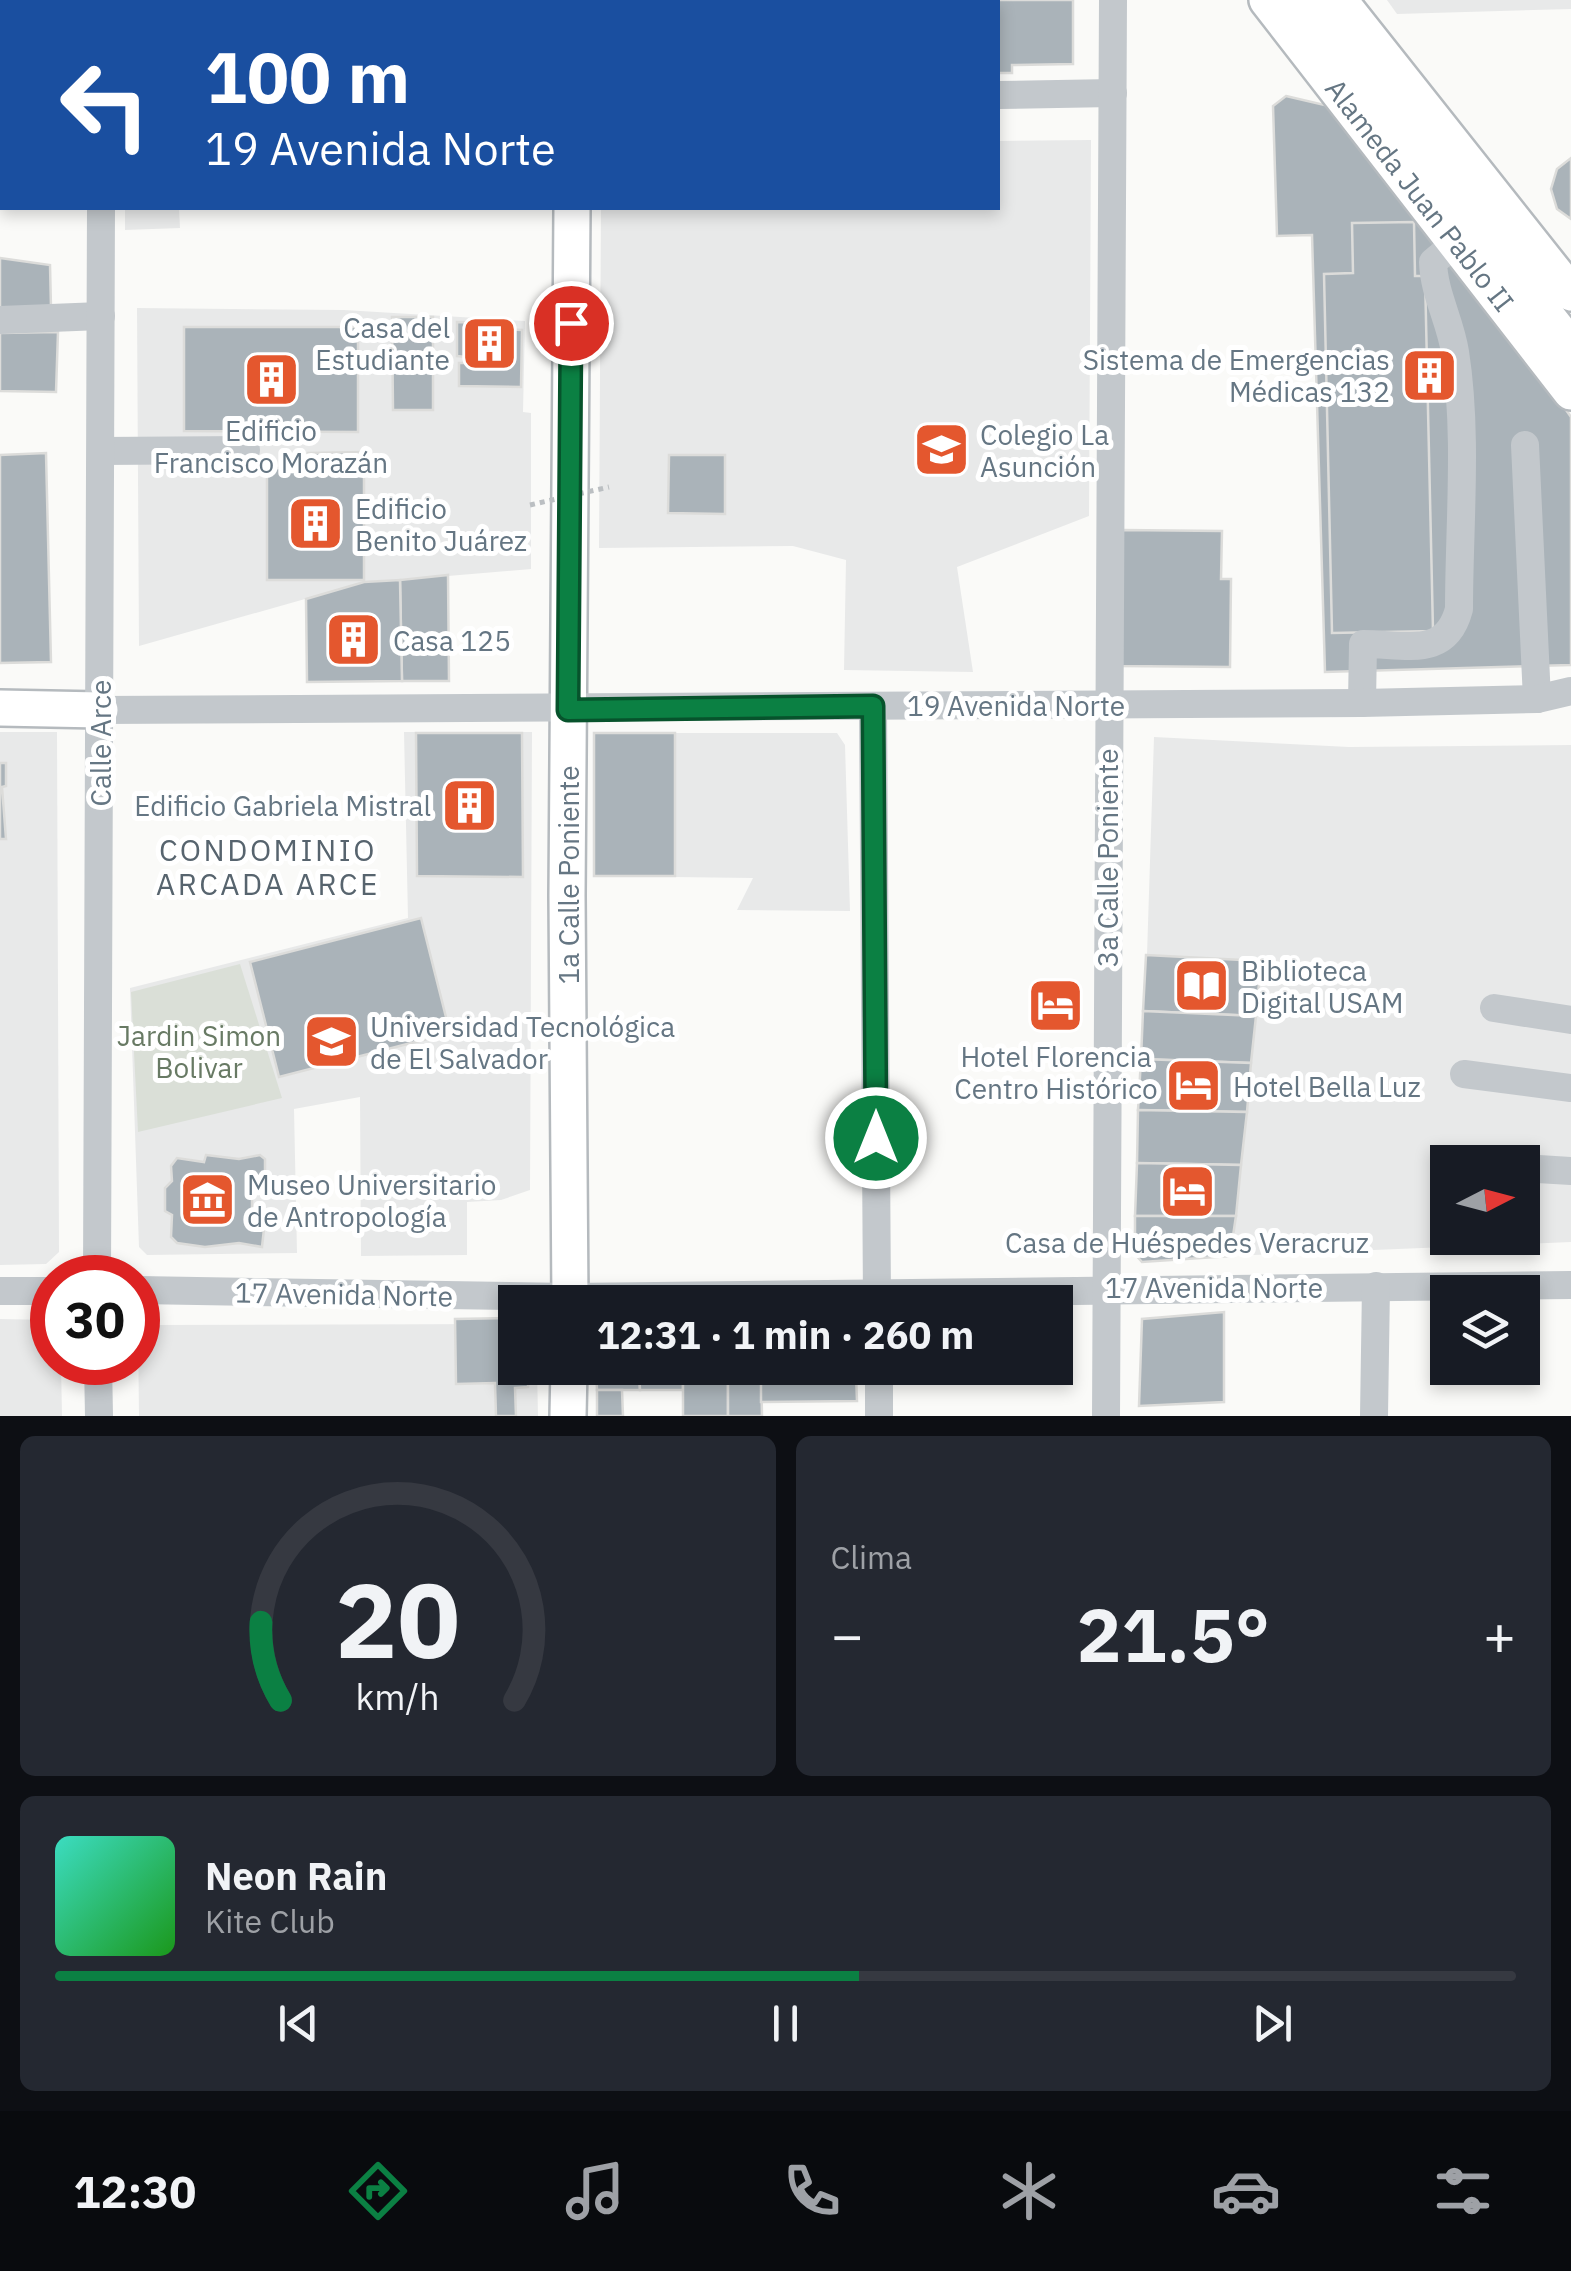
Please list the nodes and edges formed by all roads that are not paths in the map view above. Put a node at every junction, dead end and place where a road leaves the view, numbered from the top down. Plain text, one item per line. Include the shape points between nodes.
1 (1113, 0) edge
2 (1267, 0) edge
3 (1300, 0) edge
4 (1339, 0) edge
5 (1112, 93) junction
6 (1000, 95) edge
7 (101, 210) edge
8 (572, 210) edge
9 (1457, 242) junction
10 (1571, 293) edge
11 (101, 316) junction
12 (0, 320) edge
13 (1571, 347) edge
14 (1571, 392) edge
15 (1524, 444) dead end
16 (100, 450) junction
17 (246, 450) dead end
18 (1571, 691) edge
19 (1537, 698) junction
20 (1107, 704) junction
21 (1362, 704) junction
22 (873, 706) junction
23 (0, 708) edge
24 (100, 710) junction
25 (568, 710) junction
26 (1494, 1008) dead end
27 (1571, 1020) edge
28 (1464, 1074) dead end
29 (1571, 1088) edge
30 (1540, 1169) edge
31 (1571, 1171) edge
32 (97, 1255) edge
33 (570, 1285) edge
34 (877, 1285) edge
35 (1376, 1286) junction
36 (1571, 1286) edge
37 (1106, 1288) junction
38 (30, 1290) edge
39 (1073, 1290) edge
40 (0, 1291) edge
41 (160, 1291) edge
42 (498, 1298) edge
43 (98, 1385) edge
44 (569, 1385) edge
45 (879, 1385) edge
46 (99, 1416) edge
47 (568, 1416) edge
48 (880, 1416) edge
49 (1106, 1416) edge
50 (1374, 1416) edge

1 - 5 street, 3a Calle Poniente
2 - 9 main road, Alameda Juan Pablo II
3 - 13 main road
4 - 10 main road, Alameda Juan Pablo II
5 - 6 street
5 - 20 street, 3a Calle Poniente
7 - 11 street, Calle Arce
8 - 25 main road, 1a Calle Poniente
9 - 14 main road, Alameda Juan Pablo II
9 - 21 street via 1433,262 1458,386 1459,609 1453,632 1438,643 1362,644
11 - 12 street
11 - 16 street, Calle Arce
15 - 19 street
16 - 17 street
16 - 24 street, Calle Arce
18 - 19 street, 19 Avenida Norte
19 - 21 street, 19 Avenida Norte
20 - 21 street, 19 Avenida Norte
20 - 22 street, 19 Avenida Norte
20 - 37 street, 3a Calle Poniente
22 - 25 street, 19 Avenida Norte
22 - 34 street
23 - 24 main road
24 - 25 street, 19 Avenida Norte
24 - 32 street, Calle Arce
25 - 33 main road, 1a Calle Poniente
26 - 27 street
28 - 29 street
30 - 31 street
35 - 36 street, 17 Avenida Norte
35 - 37 street, 17 Avenida Norte
35 - 50 street
37 - 39 street, 17 Avenida Norte
37 - 49 street, 3a Calle Poniente
38 - 40 street
41 - 42 street, 17 Avenida Norte
43 - 46 street
44 - 47 main road
45 - 48 street

